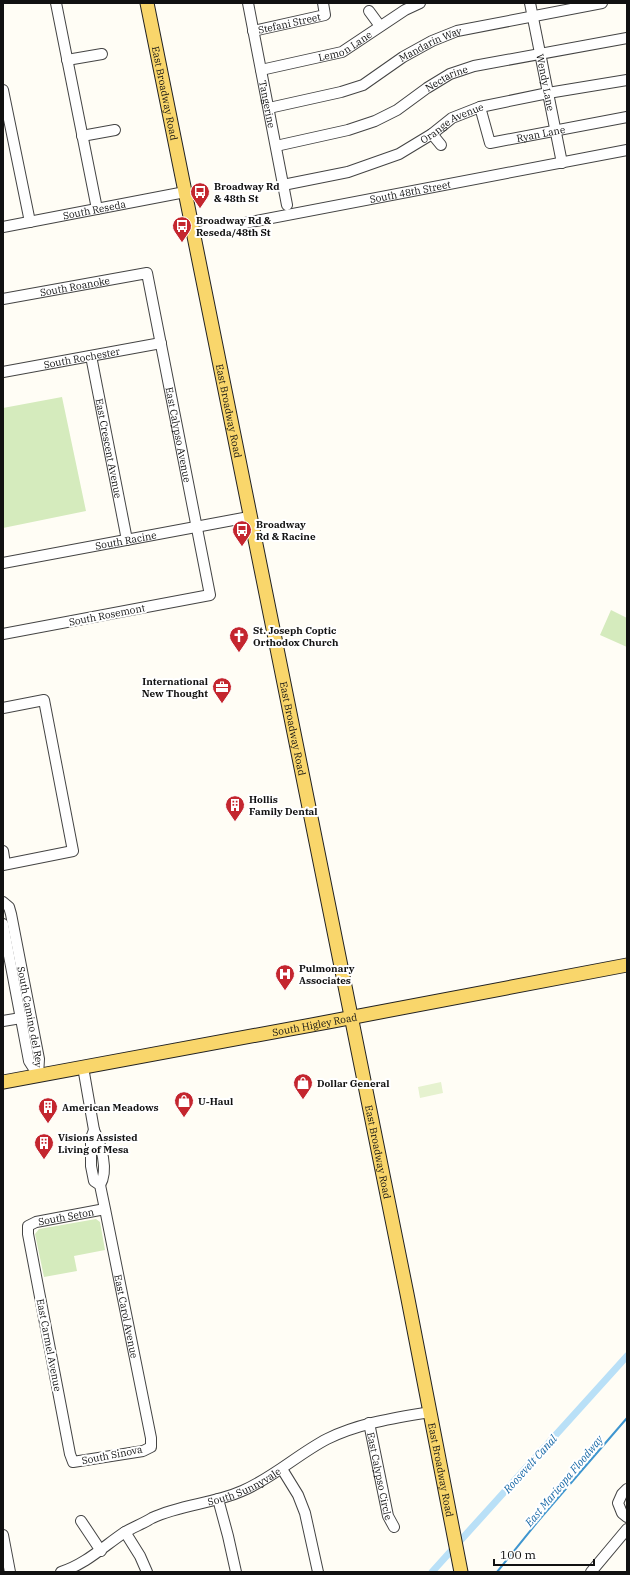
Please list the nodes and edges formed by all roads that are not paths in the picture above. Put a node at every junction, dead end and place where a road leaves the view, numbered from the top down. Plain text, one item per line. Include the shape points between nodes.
1 (56, 3) edge
2 (147, 3) edge
3 (248, 3) edge
4 (323, 3) edge
5 (420, 3) edge
6 (530, 3) edge
7 (602, 3) edge
8 (369, 11) dead end
9 (532, 16) junction
10 (380, 26) junction
11 (253, 31) junction
12 (627, 38) edge
13 (102, 54) dead end
14 (540, 54) junction
15 (67, 60) junction
16 (261, 70) junction
17 (627, 80) edge
18 (3, 90) edge
19 (548, 93) junction
20 (480, 107) junction
21 (269, 108) junction
22 (627, 116) edge
23 (115, 130) dead end
24 (556, 130) junction
25 (432, 134) junction
26 (82, 136) junction
27 (441, 145) dead end
28 (276, 146) junction
29 (627, 150) edge
30 (562, 162) junction
31 (284, 185) junction
32 (185, 192) junction
33 (288, 205) dead end
34 (97, 209) junction
35 (30, 222) junction
36 (3, 227) edge
37 (193, 233) junction
38 (148, 273) joint
39 (3, 299) edge
40 (161, 342) junction
41 (91, 356) junction
42 (3, 372) edge
43 (249, 517) junction
44 (197, 527) junction
45 (127, 540) junction
46 (3, 563) edge
47 (210, 595) joint
48 (3, 634) edge
49 (3, 708) edge
50 (3, 851) edge
51 (4, 864) edge
52 (3, 902) edge
53 (6, 930) edge
54 (627, 965) edge
55 (31, 1016) junction
56 (21, 1018) junction
57 (351, 1018) junction
58 (3, 1022) edge
59 (83, 1067) junction
60 (38, 1076) junction
61 (3, 1082) edge
62 (105, 1209) junction
63 (28, 1226) joint
64 (430, 1412) junction
65 (369, 1423) junction
66 (151, 1447) joint
67 (73, 1462) joint
68 (282, 1469) junction
69 (627, 1489) edge
70 (218, 1499) junction
71 (627, 1517) edge
72 (81, 1521) dead end
73 (394, 1527) dead end
74 (627, 1529) edge
75 (126, 1532) junction
76 (3, 1535) edge
77 (100, 1551) junction
78 (10, 1572) edge
79 (61, 1572) edge
80 (147, 1572) edge
81 (236, 1572) edge
82 (318, 1572) edge
83 (461, 1572) edge
84 (591, 1572) edge

1 - 15 street
2 - 32 main road, East Broadway Road
3 - 11 street, Tangerine
4 - 11 street, Stefani Street via 325,15
5 - 10 street, Lemon Lane
6 - 9 street, Wendy Lane
7 - 9 street, Mandarin Way
8 - 10 street
9 - 14 street, Wendy Lane
9 - 21 street, Mandarin Way via 457,31 402,57 363,85
10 - 16 street, Lemon Lane via 342,52
11 - 16 street, Tangerine
12 - 14 street, Nectarine
13 - 15 street
14 - 19 street, Wendy Lane
14 - 28 street, Nectarine via 474,66 450,74 375,121 348,130
15 - 26 street
16 - 21 street, Tangerine
17 - 19 street, Orange Avenue
18 - 35 street
19 - 20 street, Orange Avenue
19 - 24 street, Wendy Lane
20 - 24 street, Ryan Lane via 490,143
20 - 25 street, Orange Avenue via 452,118
21 - 28 street, Tangerine
22 - 24 street, Ryan Lane
23 - 26 street
24 - 30 street, Wendy Lane
25 - 27 street
25 - 31 street, Orange Avenue via 399,154 374,164
26 - 34 street
28 - 31 street, Tangerine
29 - 30 street, South 48th Street
30 - 37 street, South 48th Street
31 - 33 street, Tangerine
32 - 34 street, South Reseda
32 - 37 main road, East Broadway Road
34 - 35 street, South Reseda
35 - 36 street, South Reseda
37 - 43 main road, East Broadway Road
38 - 39 street, South Roanoke
38 - 40 street, East Calypso Avenue
40 - 41 street, South Rochester
40 - 44 street, East Calypso Avenue
41 - 42 street, South Rochester
41 - 45 street, East Crescent Avenue
43 - 44 street, South Racine
43 - 57 main road, East Broadway Road
44 - 45 street, South Racine
44 - 47 street, East Calypso Avenue
45 - 46 street, South Racine
47 - 48 street, South Rosemont
49 - 51 street via 44,700 73,851
50 - 51 street
52 - 53 street, South Camino del Rey via 9,907
53 - 55 street, South Camino del Rey
53 - 56 street, South Camino del Rey
54 - 57 main road, South Higley Road
55 - 56 street
55 - 60 street, South Camino del Rey via 39,1059
56 - 58 street
56 - 60 street, South Camino del Rey via 29,1061
57 - 59 main road, South Higley Road
57 - 64 main road, East Broadway Road
59 - 60 main road, South Higley Road
59 - 62 street, East Carol Avenue via 94,1130 91,1138 91,1166 94,1181 100,1185
60 - 61 main road, South Higley Road
62 - 63 street, South Seton via 36,1222
62 - 66 street, East Carol Avenue
63 - 67 street, East Carmel Avenue via 53,1368
64 - 65 street, South Sunnyvale
64 - 83 main road, East Broadway Road
65 - 68 street, South Sunnyvale via 328,1438
65 - 73 street, East Calypso Circle via 388,1516
66 - 67 street, South Sinova via 143,1451
68 - 70 street, South Sunnyvale via 241,1492
68 - 82 street via 298,1495 305,1513
69 - 71 street via 618,1503 622,1513
70 - 75 street, South Sunnyvale via 167,1512
70 - 81 street
72 - 77 street
74 - 84 street
75 - 77 street, South Sunnyvale
75 - 80 street
76 - 78 street
77 - 79 street, South Sunnyvale

